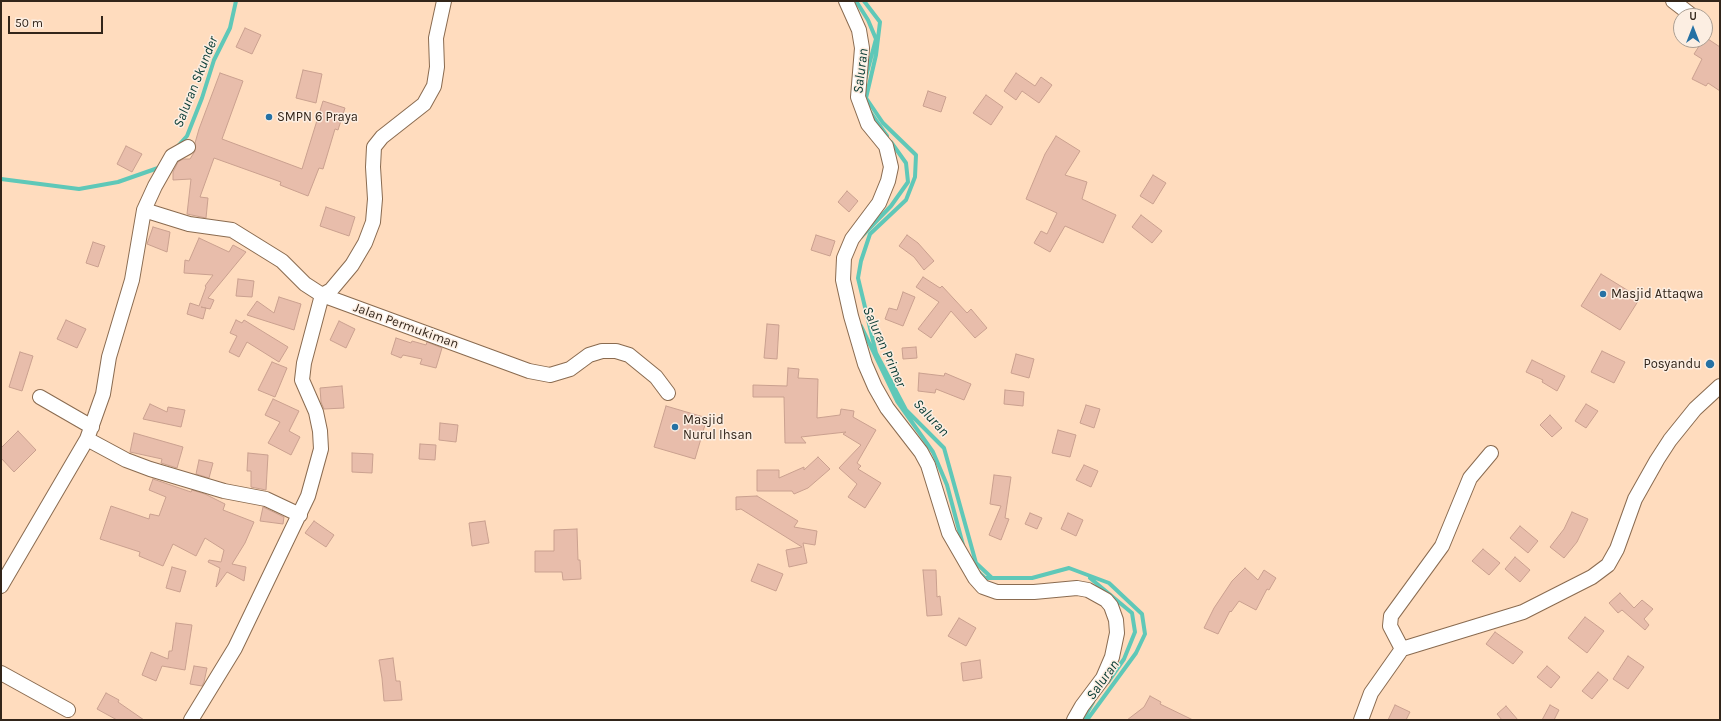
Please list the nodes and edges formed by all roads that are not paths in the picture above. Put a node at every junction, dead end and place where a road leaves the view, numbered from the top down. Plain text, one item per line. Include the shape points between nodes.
1 (444, 1) edge
2 (846, 1) edge
3 (1673, 1) edge
4 (1682, 8) edge
5 (188, 147) dead end
6 (144, 210) junction
7 (322, 295) junction
8 (1720, 386) edge
9 (668, 393) dead end
10 (40, 397) dead end
11 (89, 433) junction
12 (1492, 453) dead end
13 (300, 515) junction
14 (1, 586) edge
15 (1402, 649) junction
16 (1, 673) edge
17 (68, 710) dead end
18 (191, 720) edge
19 (1074, 720) edge
20 (1361, 720) edge

1 - 7 street via 436,38 437,67 434,86 424,104 382,137 374,148 373,222 365,243 352,265 331,290
2 - 19 street via 859,30 862,48 858,97 868,124 886,146 891,167 879,203 852,239 844,258 843,280 865,364 886,408 921,452 928,465 949,533 982,587 997,592 1077,588 1098,595 1110,606 1116,620 1117,633 1112,657 1103,678
3 - 4 street
5 - 6 street via 172,156
6 - 7 street, Jalan Permukiman via 189,224 232,230 282,261 305,284
6 - 11 street via 132,280 109,357 103,394
7 - 9 street, Jalan Permukiman via 529,371 550,374 570,369 589,355 602,351 616,351 629,355 656,377
7 - 13 street via 302,372 302,380 316,412 321,449
8 - 15 street via 1695,410 1657,460 1635,499 1617,549 1608,565 1592,577 1523,612
10 - 11 street
11 - 13 street via 126,460 224,491 266,499
11 - 14 street
12 - 15 street via 1470,478 1442,546 1391,616 1390,626
13 - 18 street via 235,648
15 - 20 street via 1371,693
16 - 17 street

